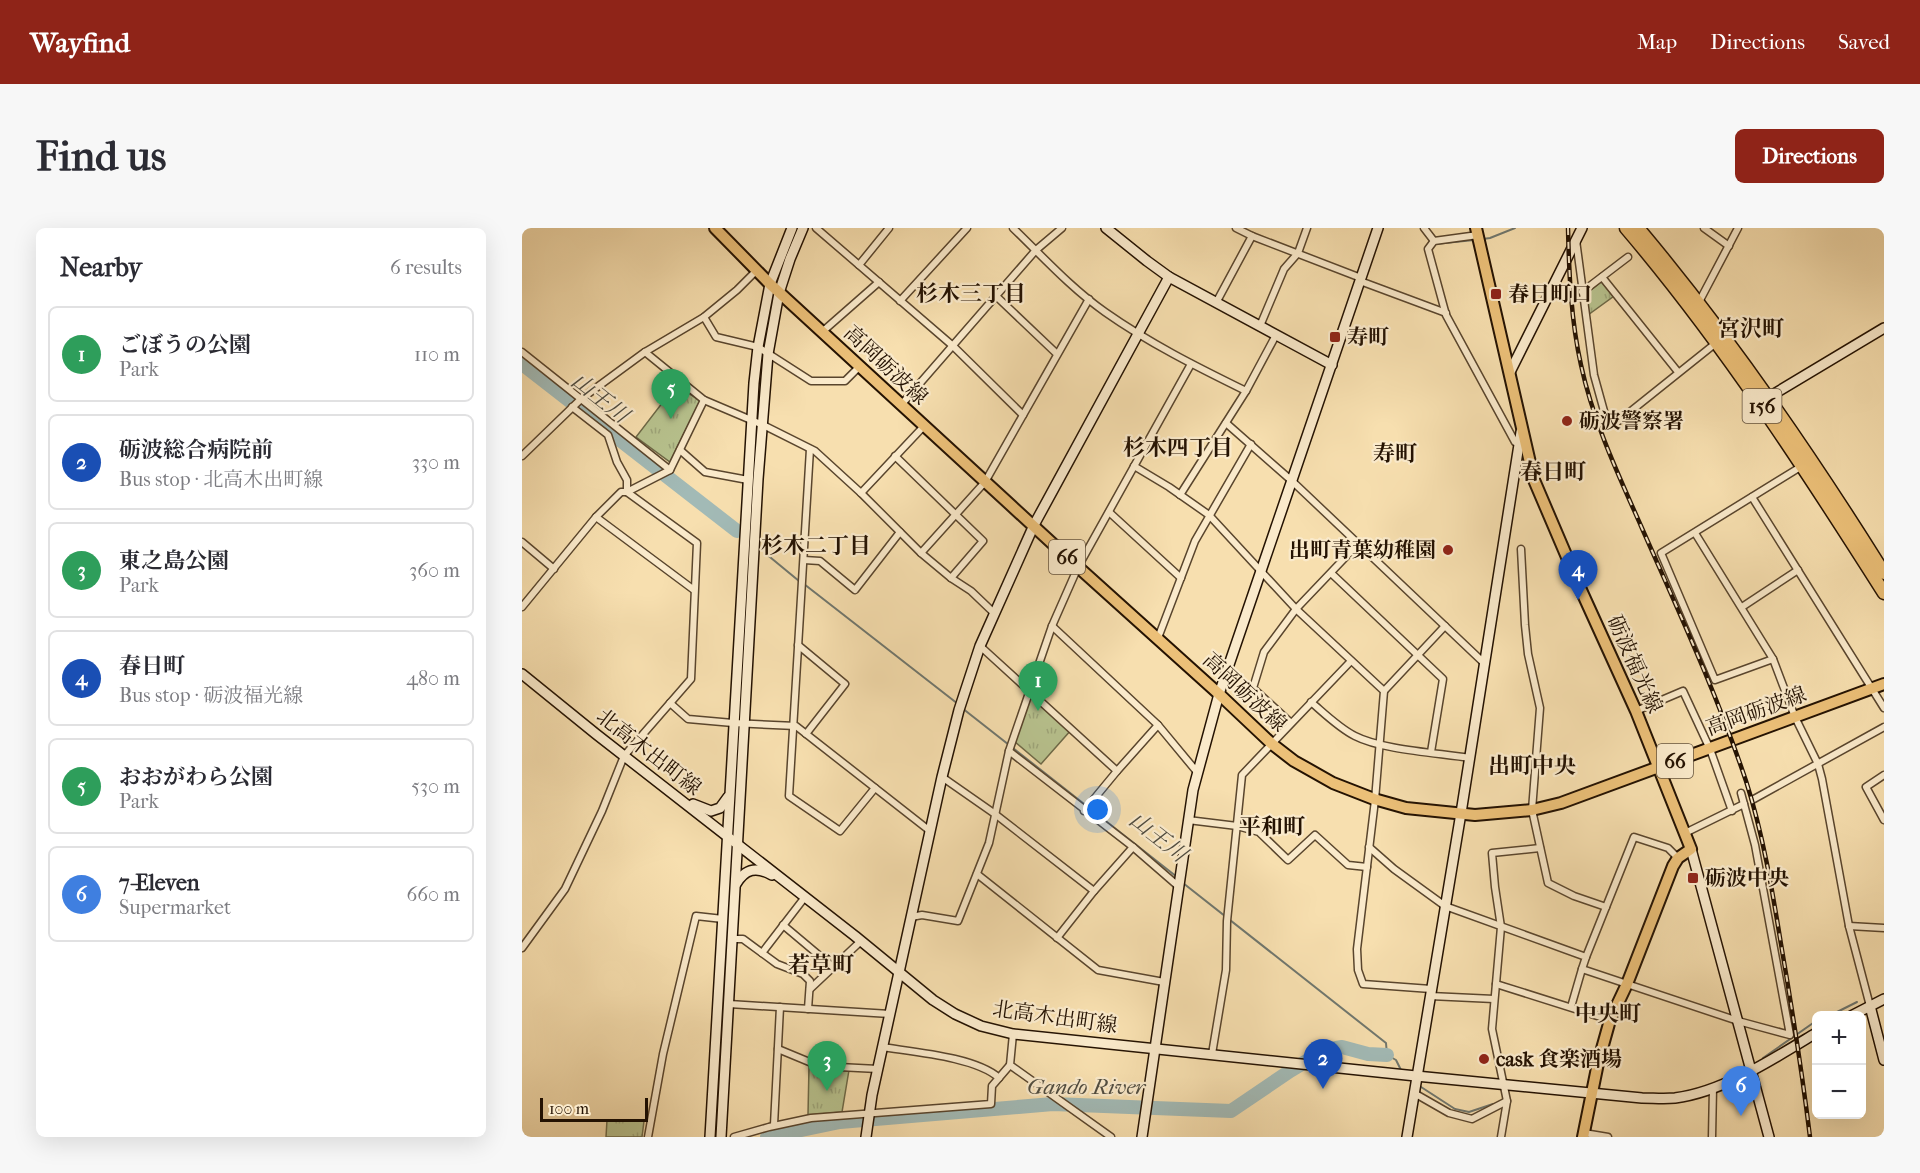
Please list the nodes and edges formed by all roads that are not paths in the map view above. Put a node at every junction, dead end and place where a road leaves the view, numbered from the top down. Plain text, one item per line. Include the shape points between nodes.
1 (715, 228) edge
2 (791, 228) edge
3 (802, 228) edge
4 (816, 228) edge
5 (889, 228) edge
6 (967, 228) edge
7 (1013, 228) edge
8 (1062, 228) edge
9 (1106, 228) edge
10 (1236, 228) edge
11 (1307, 228) edge
12 (1378, 228) edge
13 (1424, 228) edge
14 (1582, 228) edge
15 (1626, 228) edge
16 (1638, 228) edge
17 (1704, 228) edge
18 (1738, 228) edge
19 (1477, 232) edge
20 (1252, 236) junction
21 (1576, 240) junction
22 (1434, 241) junction
23 (1729, 246) junction
24 (1036, 250) junction
25 (1298, 253) junction
26 (1628, 257) dead end
27 (859, 265) junction
28 (757, 270) junction
29 (1170, 277) junction
30 (1602, 277) junction
31 (1360, 280) junction
32 (879, 282) junction
33 (770, 285) junction
34 (1582, 292) junction
35 (779, 293) junction
36 (996, 296) junction
37 (1089, 299) junction
38 (900, 301) junction
39 (1699, 302) junction
40 (1216, 303) junction
41 (1446, 313) junction
42 (704, 317) junction
43 (1260, 326) junction
44 (1884, 328) edge
45 (822, 332) junction
46 (1137, 334) junction
47 (1276, 335) junction
48 (1716, 343) junction
49 (953, 346) junction
50 (758, 347) junction
51 (522, 352) edge
52 (645, 352) junction
53 (768, 354) junction
54 (1057, 354) junction
55 (1191, 364) junction
56 (1332, 365) junction
57 (860, 366) junction
58 (1510, 372) junction
59 (1678, 372) junction
60 (1246, 391) junction
61 (581, 399) junction
62 (704, 400) junction
63 (1764, 400) junction
64 (901, 405) junction
65 (572, 406) junction
66 (1023, 415) junction
67 (752, 420) junction
68 (1226, 423) junction
69 (763, 425) junction
70 (924, 426) junction
71 (1522, 429) junction
72 (1251, 444) junction
73 (1520, 444) junction
74 (810, 449) junction
75 (680, 450) junction
76 (522, 456) edge
77 (895, 456) junction
78 (1134, 466) junction
79 (1803, 466) junction
80 (670, 470) junction
81 (748, 480) junction
82 (985, 482) junction
83 (1292, 482) junction
84 (627, 492) junction
85 (861, 493) junction
86 (1180, 495) junction
87 (1752, 497) junction
88 (1109, 512) junction
89 (956, 513) junction
90 (1209, 515) junction
91 (596, 517) junction
92 (1034, 525) junction
93 (900, 532) junction
94 (1695, 533) junction
95 (522, 542) edge
96 (1358, 544) junction
97 (1521, 549) dead end
98 (921, 553) junction
99 (804, 560) junction
100 (1882, 566) edge
101 (1078, 567) junction
102 (554, 568) junction
103 (1798, 570) junction
104 (1260, 571) junction
105 (1331, 573) junction
106 (951, 578) junction
107 (1181, 578) junction
108 (694, 590) junction
109 (1884, 593) edge
110 (522, 607) edge
111 (1742, 607) junction
112 (1296, 609) junction
113 (994, 613) junction
114 (1052, 626) junction
115 (1445, 626) junction
116 (1158, 638) junction
117 (798, 645) junction
118 (980, 646) junction
119 (1418, 656) junction
120 (1773, 659) junction
121 (1351, 661) junction
122 (1484, 663) junction
123 (522, 674) edge
124 (1884, 684) edge
125 (1872, 688) junction
126 (1029, 689) junction
127 (1384, 691) junction
128 (1219, 694) junction
129 (1311, 702) junction
130 (670, 703) junction
131 (1884, 708) edge
132 (1636, 711) junction
133 (1795, 717) junction
134 (1291, 723) junction
135 (739, 724) junction
136 (1158, 725) junction
137 (794, 726) junction
138 (1884, 727) edge
139 (806, 734) junction
140 (1272, 744) junction
141 (1380, 744) junction
142 (1710, 749) junction
143 (1009, 750) junction
144 (1431, 752) junction
145 (624, 756) junction
146 (1470, 758) junction
147 (1818, 764) junction
148 (1659, 767) junction
149 (1117, 771) junction
150 (1197, 772) junction
151 (1884, 775) edge
152 (942, 777) junction
153 (875, 788) junction
154 (670, 791) junction
155 (730, 791) junction
156 (1741, 793) dead end
157 (1754, 799) dead end
158 (1375, 800) junction
159 (1744, 804) junction
160 (1532, 810) junction
161 (1084, 811) junction
162 (1732, 811) junction
163 (1461, 813) junction
164 (995, 814) junction
165 (1188, 820) junction
166 (1884, 820) edge
167 (1237, 826) junction
168 (930, 831) junction
169 (1685, 833) junction
170 (728, 836) junction
171 (737, 843) junction
172 (1132, 847) junction
173 (1370, 847) junction
174 (1540, 848) junction
175 (1691, 849) junction
176 (1678, 858) junction
177 (1367, 867) junction
178 (977, 874) junction
179 (735, 886) junction
180 (1178, 886) junction
181 (795, 889) junction
182 (1094, 891) junction
183 (805, 897) junction
184 (1445, 906) junction
185 (1606, 907) junction
186 (911, 917) junction
187 (723, 919) junction
188 (783, 925) junction
189 (1849, 926) junction
190 (1502, 927) junction
191 (1884, 928) edge
192 (1057, 938) junction
193 (732, 939) junction
194 (861, 941) junction
195 (522, 948) edge
196 (762, 953) junction
197 (1586, 957) junction
198 (833, 967) junction
199 (1582, 969) junction
200 (900, 972) junction
201 (1164, 982) junction
202 (1496, 984) junction
203 (1628, 984) junction
204 (809, 989) junction
205 (1430, 993) junction
206 (1494, 999) junction
207 (1884, 999) edge
208 (729, 1005) junction
209 (1870, 1006) junction
210 (780, 1007) junction
211 (1570, 1007) junction
212 (808, 1009) junction
213 (1860, 1011) edge
214 (890, 1014) junction
215 (1610, 1020) junction
216 (1738, 1021) junction
217 (1013, 1034) junction
218 (1812, 1035) edge
219 (882, 1047) junction
220 (1156, 1048) junction
221 (778, 1049) junction
222 (1212, 1054) junction
223 (1884, 1056) edge
224 (1010, 1065) junction
225 (878, 1069) junction
226 (1752, 1071) junction
227 (1416, 1077) junction
228 (999, 1078) junction
229 (1503, 1085) junction
230 (1713, 1088) junction
231 (1414, 1093) junction
232 (1593, 1093) junction
233 (1507, 1101) junction
234 (869, 1114) junction
235 (774, 1125) junction
236 (1584, 1135) edge
237 (648, 1137) edge
238 (710, 1137) edge
239 (721, 1137) edge
240 (734, 1137) edge
241 (866, 1137) edge
242 (1111, 1137) edge
243 (1142, 1137) edge
244 (1407, 1137) edge
245 (1501, 1137) edge
246 (1608, 1137) edge
247 (1712, 1137) edge
248 (1769, 1137) edge

1 - 28 main road, 高岡砺波線 / 66
2 - 33 street
3 - 35 street
4 - 27 street
5 - 27 street
6 - 38 street
7 - 24 street
8 - 24 street
9 - 29 street
10 - 20 street
11 - 25 street
12 - 31 street
13 - 22 street
14 - 21 street
15 - 48 highway, 156
16 - 39 highway, 156
17 - 23 street
18 - 23 street
19 - 22 street
19 - 58 main road, 砺波福光線
20 - 25 street
20 - 40 street
21 - 34 street
21 - 58 street
22 - 41 street via 1428,249
23 - 39 street
24 - 36 street
24 - 37 street
25 - 31 street
25 - 43 street via 1284,269
26 - 30 street
27 - 32 street
28 - 33 main road, 高岡砺波線 / 66
28 - 42 street
29 - 40 street
29 - 46 street
30 - 34 street
30 - 59 street
31 - 41 street
31 - 56 street
32 - 38 street
32 - 45 street
33 - 35 main road, 高岡砺波線 / 66
33 - 50 street
34 - 59 street via 1594,375 1607,422 1616,423
35 - 45 main road, 高岡砺波線 / 66
35 - 53 street
36 - 49 street
36 - 54 street
37 - 46 street
37 - 54 street
38 - 49 street
39 - 63 highway, 156
40 - 43 street
41 - 73 street via 1515,442
42 - 50 street via 716,337
42 - 52 street
43 - 47 street
44 - 63 street
45 - 57 main road, 高岡砺波線 / 66
46 - 55 street
46 - 92 street
47 - 56 street
47 - 60 street
48 - 59 street
48 - 63 highway, 156
49 - 64 street
49 - 66 street
50 - 53 street
50 - 67 street
51 - 61 street
52 - 61 street
52 - 62 street
53 - 57 street via 811,381 845,381
53 - 69 street
54 - 66 street
55 - 60 street
55 - 78 street
56 - 83 street
57 - 64 main road, 高岡砺波線 / 66
58 - 71 main road, 砺波福光線
60 - 68 street
61 - 65 street
61 - 80 street
62 - 67 street
62 - 75 street
63 - 79 highway, 156
63 - 100 highway, 156
64 - 70 main road, 高岡砺波線 / 66
65 - 76 street
65 - 84 street via 608,435 627,480
66 - 82 street
67 - 69 street
67 - 81 street
68 - 72 street
68 - 86 street
69 - 74 street
69 - 135 street
70 - 77 street
70 - 82 main road, 高岡砺波線 / 66
71 - 73 street
71 - 132 main road, 砺波福光線 via 1534,480
72 - 83 street
72 - 90 street
73 - 122 street
74 - 85 street
74 - 99 street
75 - 80 street
75 - 81 street via 705,472
77 - 85 street
77 - 89 street
78 - 86 street
78 - 88 street
79 - 87 street
79 - 109 highway, 156
80 - 84 street
81 - 135 street
82 - 89 street
82 - 92 main road, 高岡砺波線 / 66
83 - 96 street
83 - 104 street
84 - 91 street via 621,492
84 - 108 street via 697,543
85 - 93 street
86 - 90 street
87 - 94 street
87 - 103 street
88 - 101 street
88 - 107 street
89 - 98 street
89 - 106 street via 983,541
90 - 104 street
90 - 107 street
91 - 102 street
91 - 108 street
92 - 101 main road, 高岡砺波線 / 66
92 - 113 street
93 - 98 street
93 - 99 street via 855,590 820,561
94 - 111 street
94 - 120 street via 1661,553 1715,680
95 - 102 street
96 - 105 street
96 - 115 street
97 - 160 street via 1528,654 1540,708
98 - 106 street
99 - 117 street
101 - 114 street
101 - 116 main road, 高岡砺波線 / 66
102 - 110 street
103 - 111 street
103 - 125 street
104 - 112 street
104 - 128 street
105 - 112 street
105 - 119 street
106 - 113 street
107 - 116 street
108 - 130 street via 691,679
111 - 120 street
112 - 121 street
112 - 134 street via 1264,652 1253,688
113 - 118 street
114 - 126 street
114 - 136 street
115 - 119 street
115 - 122 street
116 - 128 main road, 高岡砺波線 / 66
117 - 137 street
117 - 139 street via 845,684
118 - 126 street
118 - 152 street
119 - 127 street
119 - 144 street via 1443,679
120 - 133 street
121 - 127 street
121 - 129 street
122 - 146 street
123 - 145 street, 北高木出町線
124 - 125 main road, 高岡砺波線 / 66
125 - 131 street
125 - 133 main road, 高岡砺波線 / 66
126 - 143 street
126 - 149 street
127 - 141 street
128 - 140 main road, 高岡砺波線 / 66
128 - 150 street
129 - 134 street
129 - 141 street via 1357,737
130 - 135 street via 688,719
130 - 145 street
132 - 142 street via 1683,691
132 - 148 main road, 砺波福光線
133 - 142 main road, 高岡砺波線 / 66
133 - 147 street
134 - 140 street
135 - 137 street
135 - 155 street
135 - 171 street
136 - 149 street
136 - 150 street
137 - 139 street
137 - 153 street via 789,796 840,831
138 - 147 street
139 - 153 street
140 - 158 main road, 高岡砺波線 / 66 via 1334,783
140 - 167 street via 1242,775
141 - 144 street
141 - 158 street
142 - 148 main road, 高岡砺波線 / 66
142 - 162 street
143 - 161 street
143 - 164 street
144 - 146 street
145 - 154 street, 北高木出町線
145 - 195 street via 565,889
146 - 163 street
147 - 157 street
147 - 189 street
148 - 160 main road, 高岡砺波線 / 66
148 - 169 main road, 砺波福光線
149 - 161 street
150 - 165 street
151 - 166 street via 1866,787
152 - 164 street
152 - 168 street
153 - 168 street
154 - 155 street via 711,811 725,803
154 - 170 street, 北高木出町線
155 - 170 street
156 - 159 street
158 - 163 main road, 高岡砺波線 / 66 via 1406,808
158 - 173 street
159 - 162 street
159 - 216 street via 1790,1035
160 - 163 main road, 高岡砺波線 / 66
160 - 174 street
161 - 172 street
162 - 169 street
163 - 184 street
164 - 178 street
164 - 182 street
165 - 167 street
165 - 180 street
167 - 177 street via 1258,832 1288,860 1316,835 1348,865
167 - 222 street via 1226,970
168 - 186 street
169 - 175 main road, 砺波福光線
170 - 171 street, 北高木出町線
170 - 187 street
171 - 179 street
171 - 181 street, 北高木出町線
172 - 180 street
172 - 182 street
173 - 177 street
173 - 184 street
174 - 185 street via 1548,883
174 - 190 street via 1492,853
175 - 176 main road
175 - 216 street
176 - 185 street via 1668,848 1634,837
176 - 203 main road
177 - 205 street via 1357,949 1363,984
178 - 186 street via 958,921
178 - 192 street
179 - 181 street via 746,872 754,870 766,872
179 - 193 street
180 - 201 street
181 - 183 street, 北高木出町線
182 - 192 street
183 - 188 street
183 - 194 street, 北高木出町線
184 - 190 street
184 - 205 street
185 - 197 street
186 - 200 street
187 - 237 street via 696,916
187 - 238 street
188 - 196 street
188 - 198 street
189 - 191 street
189 - 209 street
190 - 197 street
190 - 202 street
192 - 201 street via 1098,970
193 - 196 street via 743,939
193 - 208 street
194 - 198 street
194 - 200 street, 北高木出町線
196 - 204 street via 803,974 810,981
197 - 199 street
198 - 204 street
199 - 203 street
199 - 211 street
200 - 214 street
200 - 217 street, 北高木出町線 via 955,1014
201 - 220 street
202 - 206 street
202 - 211 street
203 - 215 main road
203 - 216 street
204 - 212 street
205 - 206 street
205 - 227 street
206 - 229 street via 1492,1029
207 - 209 street
208 - 210 street
208 - 239 street
209 - 213 street
209 - 223 street
210 - 212 street
210 - 221 street
211 - 215 street
212 - 214 street
214 - 219 street
215 - 232 main road
216 - 226 street
217 - 220 street, 北高木出町線
217 - 224 street
218 - 226 street, 北高木出町線
219 - 225 street
219 - 228 street via 941,1056 990,1070
220 - 222 street, 北高木出町線
220 - 243 street
221 - 225 street via 819,1066
221 - 235 street
222 - 227 street, 北高木出町線
224 - 228 street
224 - 242 street
225 - 234 street
226 - 230 street, 北高木出町線
226 - 248 street
227 - 229 street, 北高木出町線
227 - 231 street
228 - 234 street via 992,1086 991,1104
229 - 232 street, 北高木出町線
229 - 233 street
230 - 232 street, 北高木出町線 via 1673,1098
230 - 247 street
231 - 233 street via 1449,1113 1472,1119
231 - 244 street
232 - 236 main road
233 - 245 street
234 - 235 street
234 - 241 street
235 - 240 street
236 - 246 street

